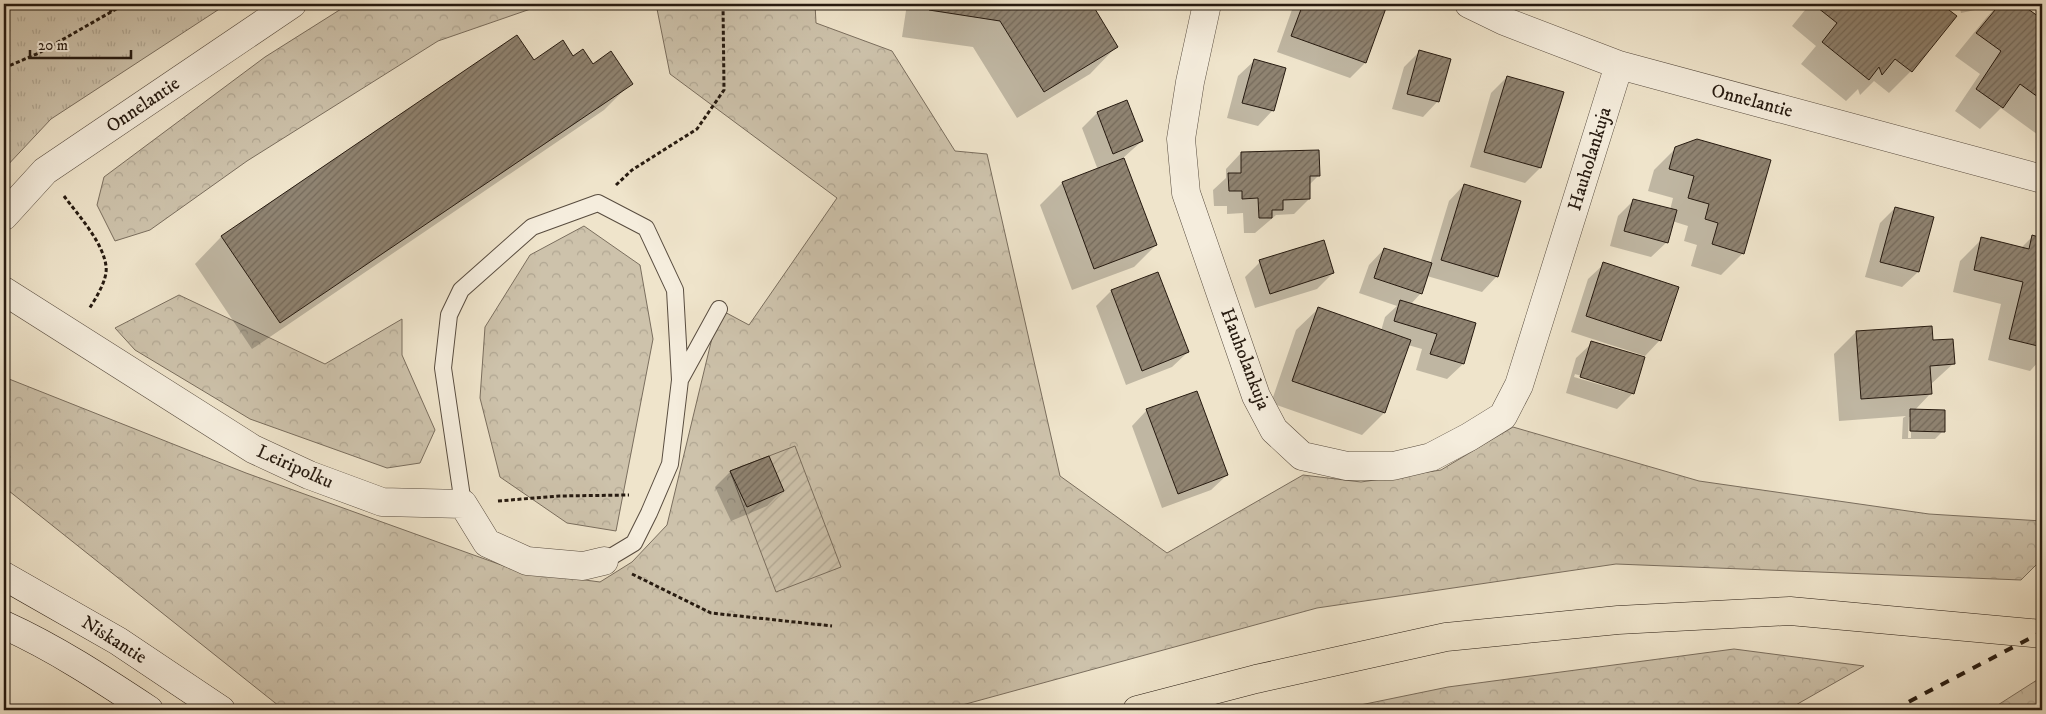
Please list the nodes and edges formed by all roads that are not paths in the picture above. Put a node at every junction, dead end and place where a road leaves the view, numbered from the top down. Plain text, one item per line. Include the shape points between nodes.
1 (292, 4) edge
2 (1207, 4) edge
3 (1469, 4) edge
4 (1619, 65) junction
5 (2042, 179) edge
6 (4, 216) edge
7 (4, 291) edge
8 (719, 309) dead end
9 (680, 380) junction
10 (463, 504) junction
11 (604, 560) joint
12 (4, 576) edge
13 (4, 625) edge
14 (2042, 634) edge
15 (149, 710) edge
16 (221, 710) edge
17 (1137, 710) edge

1 - 6 street, Onnelantie via 45,171
2 - 4 street, Hauholankuja via 1181,139 1186,192 1256,396 1274,430 1302,456 1347,466 1392,466 1431,457 1503,416 1518,385
3 - 4 street, Onnelantie via 1504,21
4 - 5 street, Onnelantie
7 - 10 street, Leiripolku via 253,449 309,475 382,502
8 - 9 lane
9 - 10 lane via 675,290 646,228 598,203 532,227 461,290 449,315 443,368
9 - 11 lane via 670,464 657,495 634,543
10 - 11 street via 487,542 527,560 583,566
12 - 16 street, Niskantie via 118,641
13 - 15 street, Niskantie via 98,676
14 - 17 highway via 1790,611 1618,620 1446,637 1256,678

